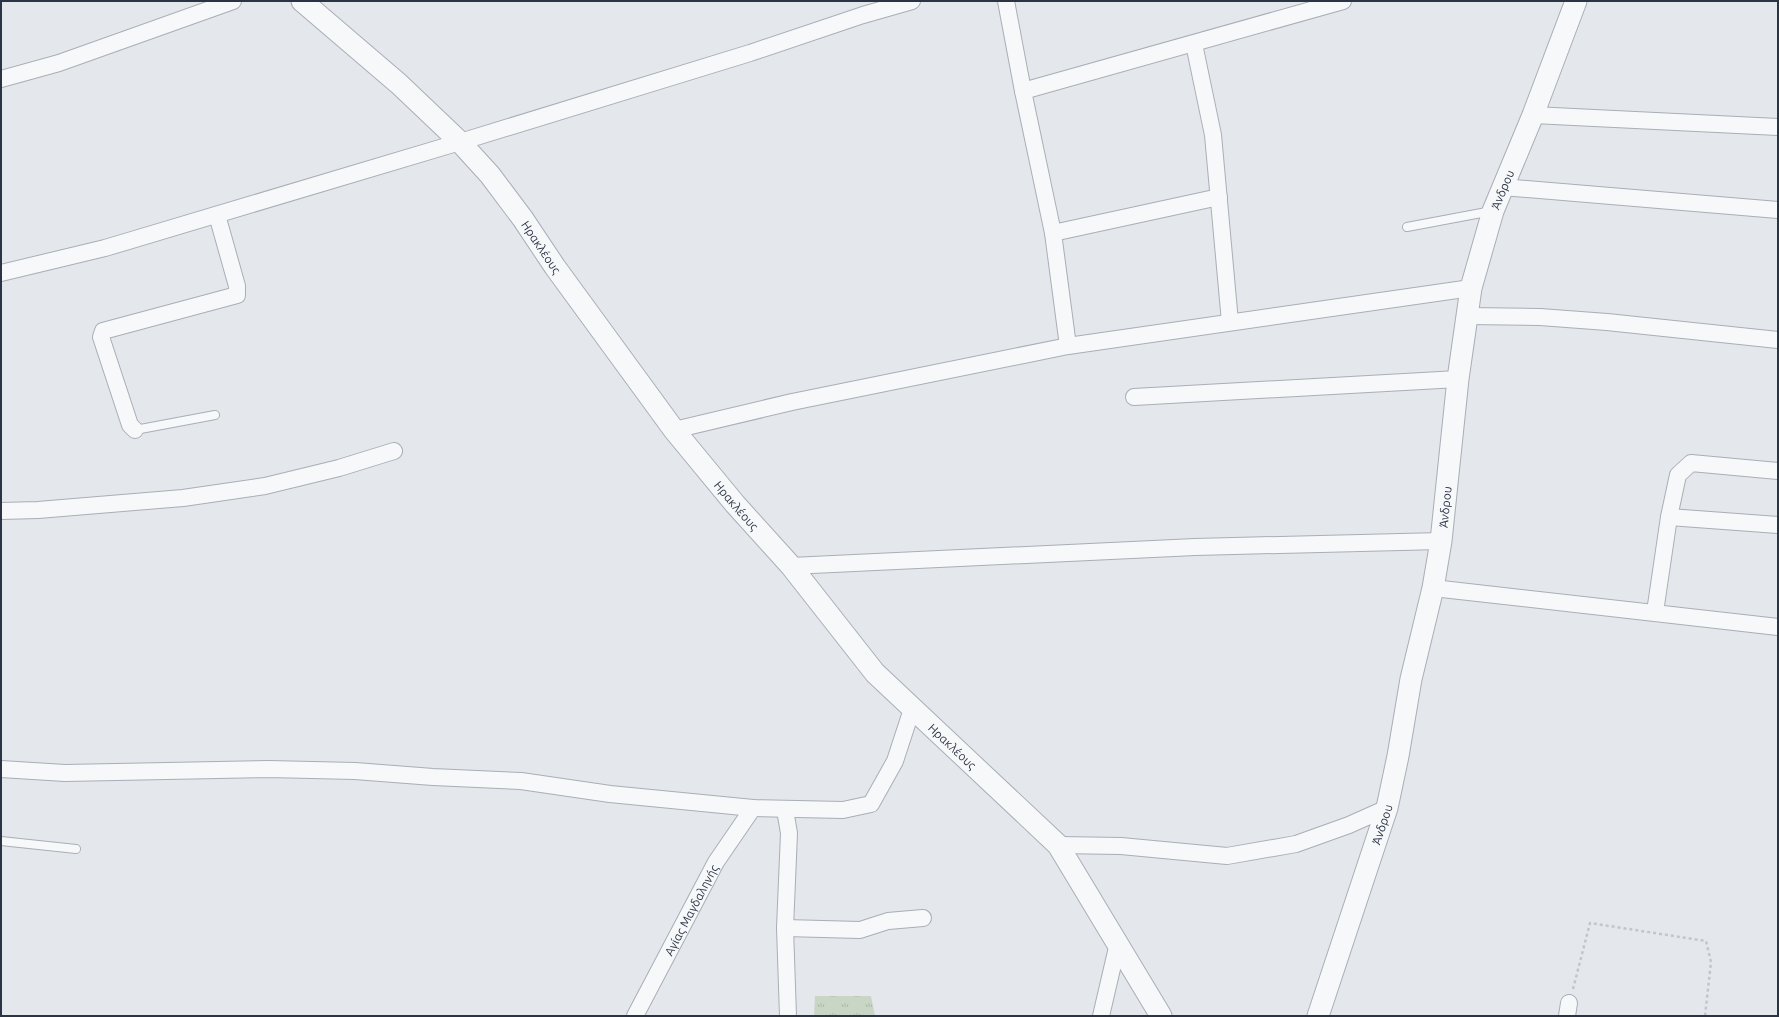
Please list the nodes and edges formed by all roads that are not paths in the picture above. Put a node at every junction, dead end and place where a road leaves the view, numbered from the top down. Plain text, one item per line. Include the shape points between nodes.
1 (233, 1) edge
2 (302, 1) edge
3 (912, 1) edge
4 (1006, 1) edge
5 (1343, 1) edge
6 (1576, 1) edge
7 (861, 8) edge
8 (1194, 44) junction
9 (1, 79) edge
10 (1023, 91) junction
11 (1533, 115) junction
12 (1778, 127) edge
13 (460, 142) junction
14 (1502, 187) junction
15 (1219, 197) junction
16 (1778, 210) edge
17 (1493, 211) junction
18 (217, 215) junction
19 (1407, 228) dead end
20 (1053, 233) junction
21 (1, 273) edge
22 (1471, 288) junction
23 (1468, 316) junction
24 (1230, 322) junction
25 (1778, 340) edge
26 (1068, 346) junction
27 (1458, 379) junction
28 (1134, 397) dead end
29 (214, 415) dead end
30 (135, 430) joint
31 (674, 430) junction
32 (394, 452) dead end
33 (1778, 471) edge
34 (1, 511) edge
35 (1669, 517) junction
36 (1778, 525) edge
37 (1442, 541) junction
38 (791, 566) junction
39 (1433, 588) junction
40 (1655, 612) junction
41 (1778, 627) edge
42 (912, 709) junction
43 (1, 769) edge
44 (753, 808) junction
45 (1387, 808) junction
46 (785, 810) junction
47 (1, 841) edge
48 (1058, 845) junction
49 (76, 849) dead end
50 (923, 918) dead end
51 (786, 928) junction
52 (1118, 943) junction
53 (635, 1016) edge
54 (788, 1016) edge
55 (1101, 1016) edge
56 (1161, 1016) edge
57 (1318, 1016) edge

1 - 9 street via 59,63
2 - 13 street, Ηρακλέους via 399,84
3 - 7 street
4 - 10 street
5 - 8 street
6 - 11 street, Άνδρου
7 - 13 street via 750,53
8 - 10 street
8 - 15 street via 1213,135
10 - 20 street
11 - 12 street
11 - 14 street, Άνδρου
13 - 18 street
13 - 31 street, Ηρακλέους via 490,175 523,219
14 - 16 street
14 - 17 street, Άνδρου
15 - 20 street
15 - 24 street
17 - 19 lane
17 - 22 street, Άνδρου
18 - 21 street via 105,248
18 - 30 street via 237,286 237,295 103,330 101,337 130,425
20 - 26 street
22 - 23 street, Άνδρου
22 - 24 street
23 - 25 street via 1540,317 1607,322
23 - 27 street, Άνδρου
24 - 26 street
26 - 31 street via 792,402
27 - 28 street
27 - 37 street, Άνδρου
29 - 30 lane
31 - 38 street, Ηρακλέους via 735,504
32 - 34 street via 265,486 183,498
33 - 35 street via 1691,463 1678,475
35 - 36 street
35 - 40 street
37 - 38 street via 1195,547
37 - 39 street, Άνδρου
38 - 42 street, Ηρακλέους via 875,672
39 - 40 street
39 - 45 street, Άνδρου via 1411,679
40 - 41 street
42 - 46 street via 895,761 870,804 844,810
42 - 48 street, Ηρακλέους
43 - 44 street via 65,773 269,769 355,771 521,781 610,794
44 - 46 street
44 - 53 street, Αγίας Μαγδαληνής via 716,862
45 - 48 street via 1296,844 1227,856 1121,846
45 - 57 street, Άνδρου
46 - 51 street via 789,833
47 - 49 lane
48 - 52 street, Ηρακλέους
50 - 51 street via 888,921 860,930
51 - 54 street
52 - 55 street
52 - 56 street, Ηρακλέους

